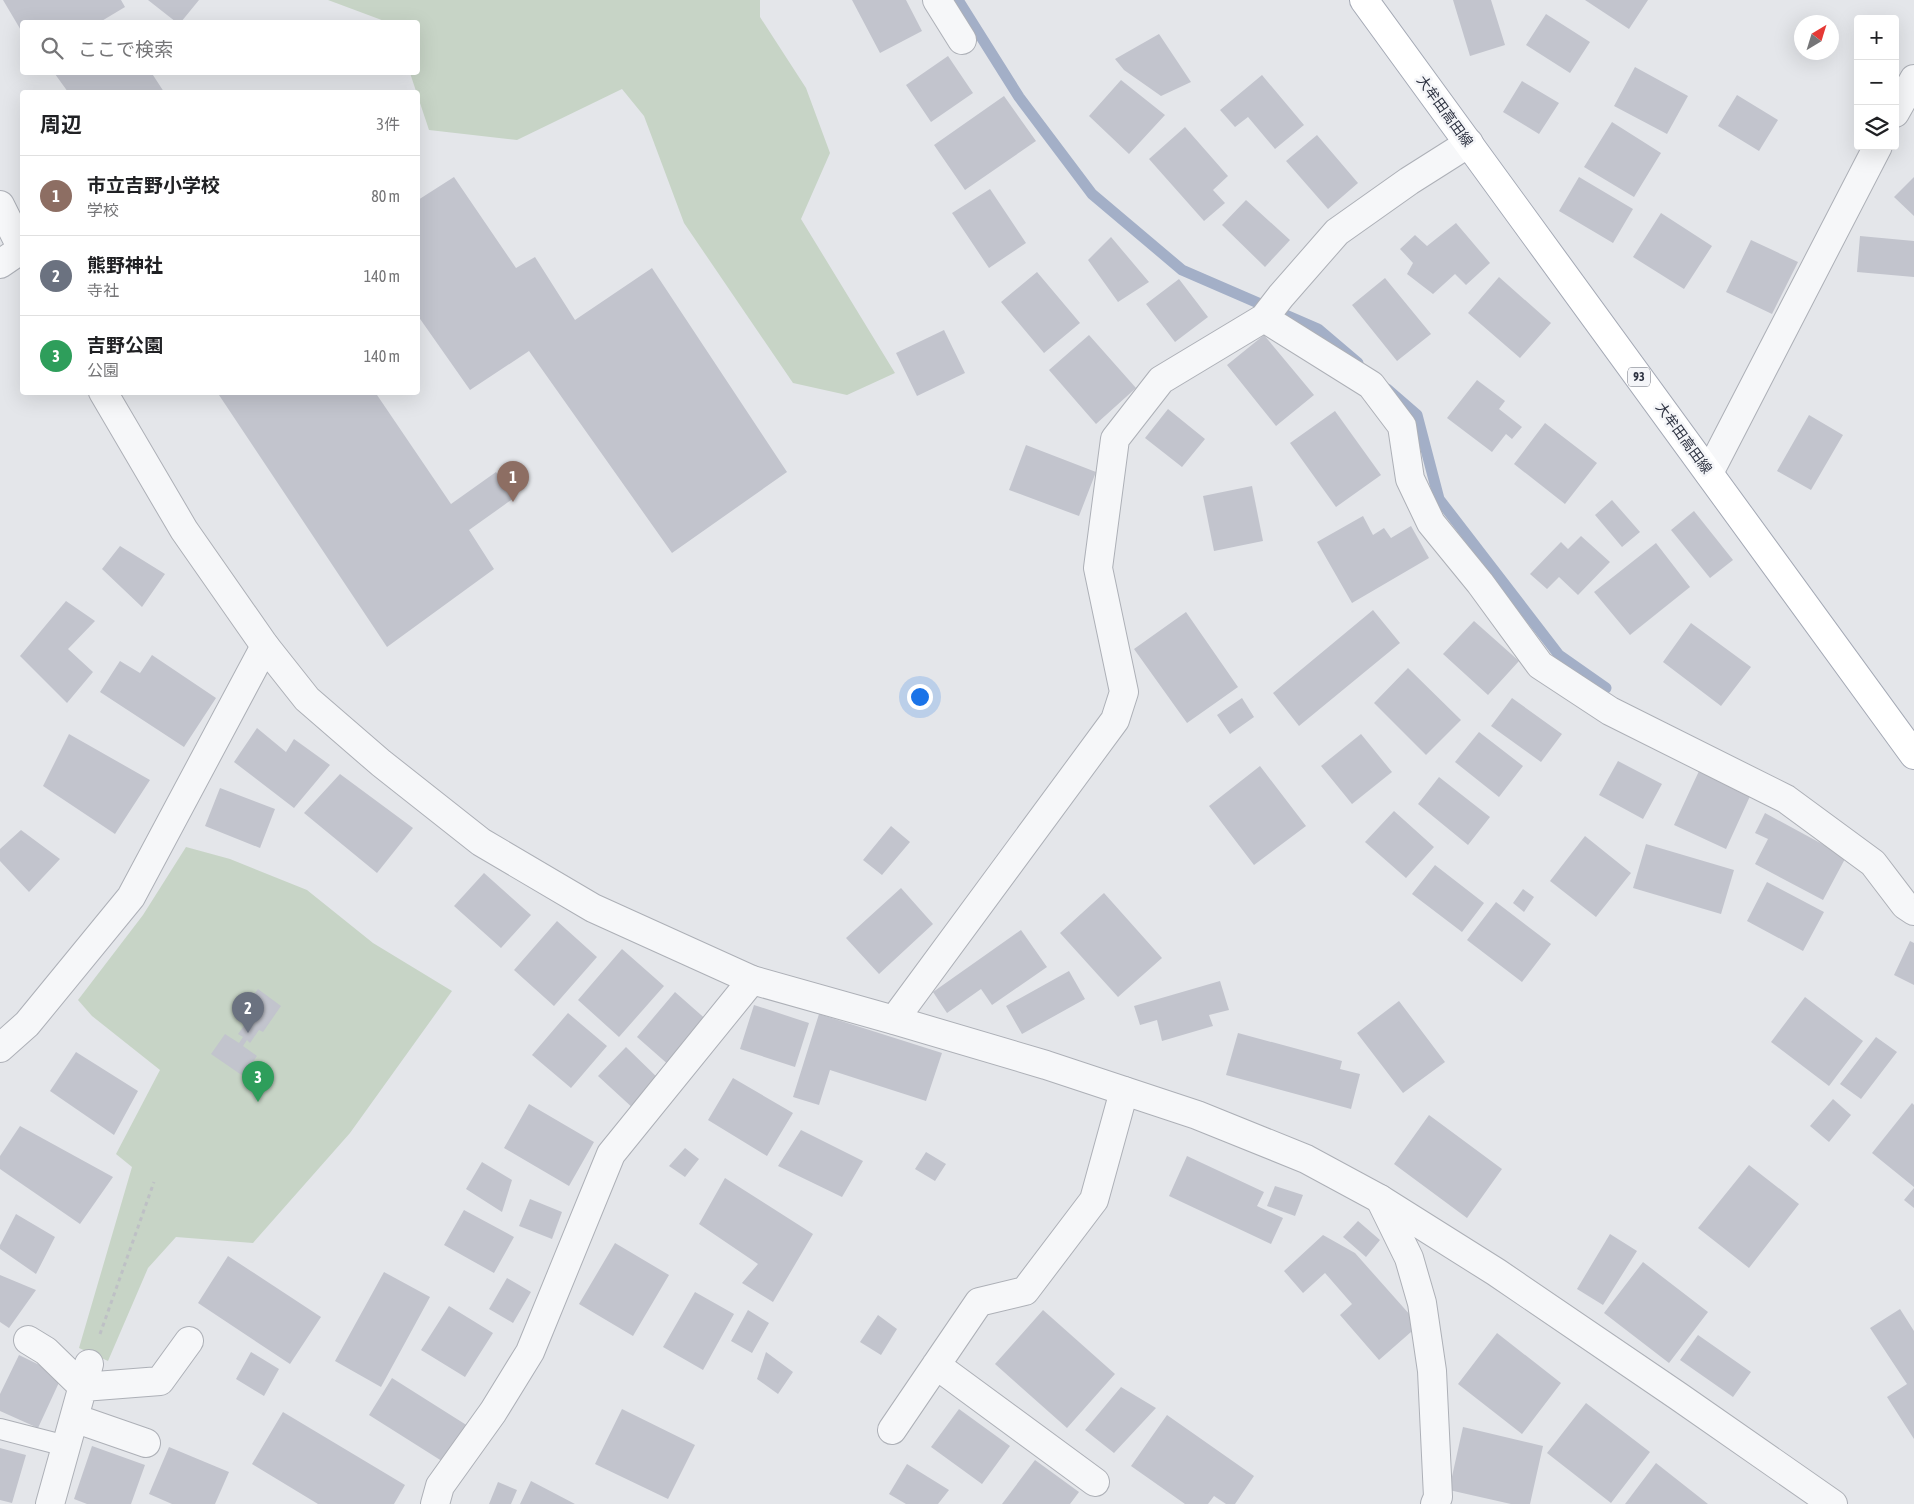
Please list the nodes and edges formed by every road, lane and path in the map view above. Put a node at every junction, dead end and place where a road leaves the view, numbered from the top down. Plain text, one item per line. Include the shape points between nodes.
1 (937, 0) edge
2 (1364, 0) edge
3 (962, 40) dead end
4 (1914, 79) edge
5 (1899, 106) edge
6 (1469, 143) junction
7 (1876, 150) edge
8 (0, 205) edge
9 (20, 245) edge
10 (20, 250) edge
11 (0, 264) edge
12 (1271, 309) junction
13 (105, 395) edge
14 (1709, 473) junction
15 (265, 646) junction
16 (1914, 755) edge
17 (1914, 911) edge
18 (752, 980) junction
19 (894, 1020) junction
20 (0, 1048) edge
21 (1124, 1091) junction
22 (154, 1182) dead end
23 (1380, 1199) junction
24 (28, 1340) dead end
25 (189, 1341) dead end
26 (936, 1365) junction
27 (86, 1376) junction
28 (74, 1418) junction
29 (0, 1429) edge
30 (892, 1430) dead end
31 (146, 1443) dead end
32 (66, 1446) junction
33 (1095, 1482) dead end
34 (50, 1504) edge
35 (435, 1504) edge
36 (1435, 1504) edge
37 (1833, 1504) edge

1 - 3 street
2 - 6 main road, 大牟田高田線 / 93
4 - 5 street
6 - 12 street via 1337,232
6 - 14 main road, 大牟田高田線 / 93
7 - 14 street
8 - 9 street
10 - 11 street
12 - 17 street via 1370,385 1402,426 1410,479 1431,523 1540,665 1610,711 1786,799 1873,863 1905,905
12 - 19 street via 1161,380 1115,439 1098,568 1124,692 1115,720
13 - 15 street via 184,530
14 - 16 main road, 大牟田高田線 / 93
15 - 18 street via 307,699 481,842 593,908
15 - 20 street via 131,897 27,1024
18 - 19 street
18 - 35 street via 611,1154 530,1352 493,1412 440,1486
19 - 21 street
21 - 23 street via 1197,1114 1306,1159
21 - 26 street via 1094,1200 1025,1291 979,1302
22 - 27 path
23 - 36 street via 1410,1258 1422,1303 1432,1370 1438,1497
23 - 37 street via 1504,1278
24 - 27 street
25 - 27 street via 160,1381
26 - 30 street
26 - 33 street
27 - 28 street
28 - 31 street
28 - 32 street
29 - 32 lane
32 - 34 street

